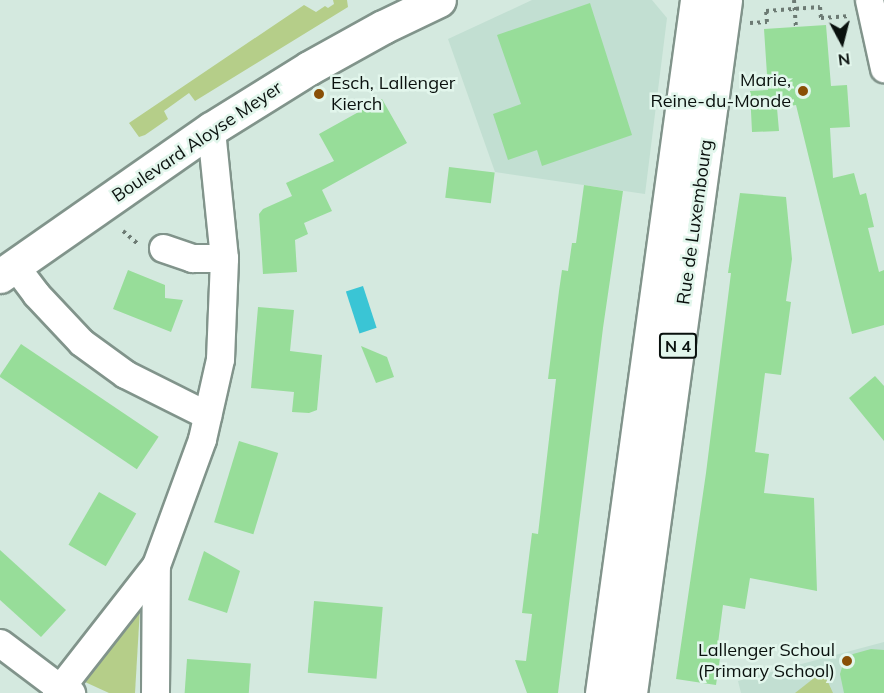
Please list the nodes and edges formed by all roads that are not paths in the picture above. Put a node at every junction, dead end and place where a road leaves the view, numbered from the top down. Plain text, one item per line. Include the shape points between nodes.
1 (439, 0) edge
2 (705, 8) edge
3 (870, 8) edge
4 (884, 68) edge
5 (211, 129) junction
6 (163, 248) dead end
7 (224, 258) junction
8 (8, 271) edge
9 (207, 415) junction
10 (156, 566) junction
11 (0, 643) edge
12 (63, 692) edge
13 (155, 693) edge
14 (602, 693) edge
15 (630, 693) edge

1 - 5 main road, Boulevard Aloyse Meyer via 309,68
2 - 14 main road, Rue de Luxembourg / N 4
2 - 15 main road, Rue de Luxembourg / N 4
3 - 4 street
5 - 7 street
5 - 8 main road, Boulevard Aloyse Meyer
6 - 7 street via 192,258
7 - 9 street via 220,359
8 - 9 street via 36,294 81,342 125,374
9 - 10 street
10 - 12 street
10 - 13 street
11 - 12 street

